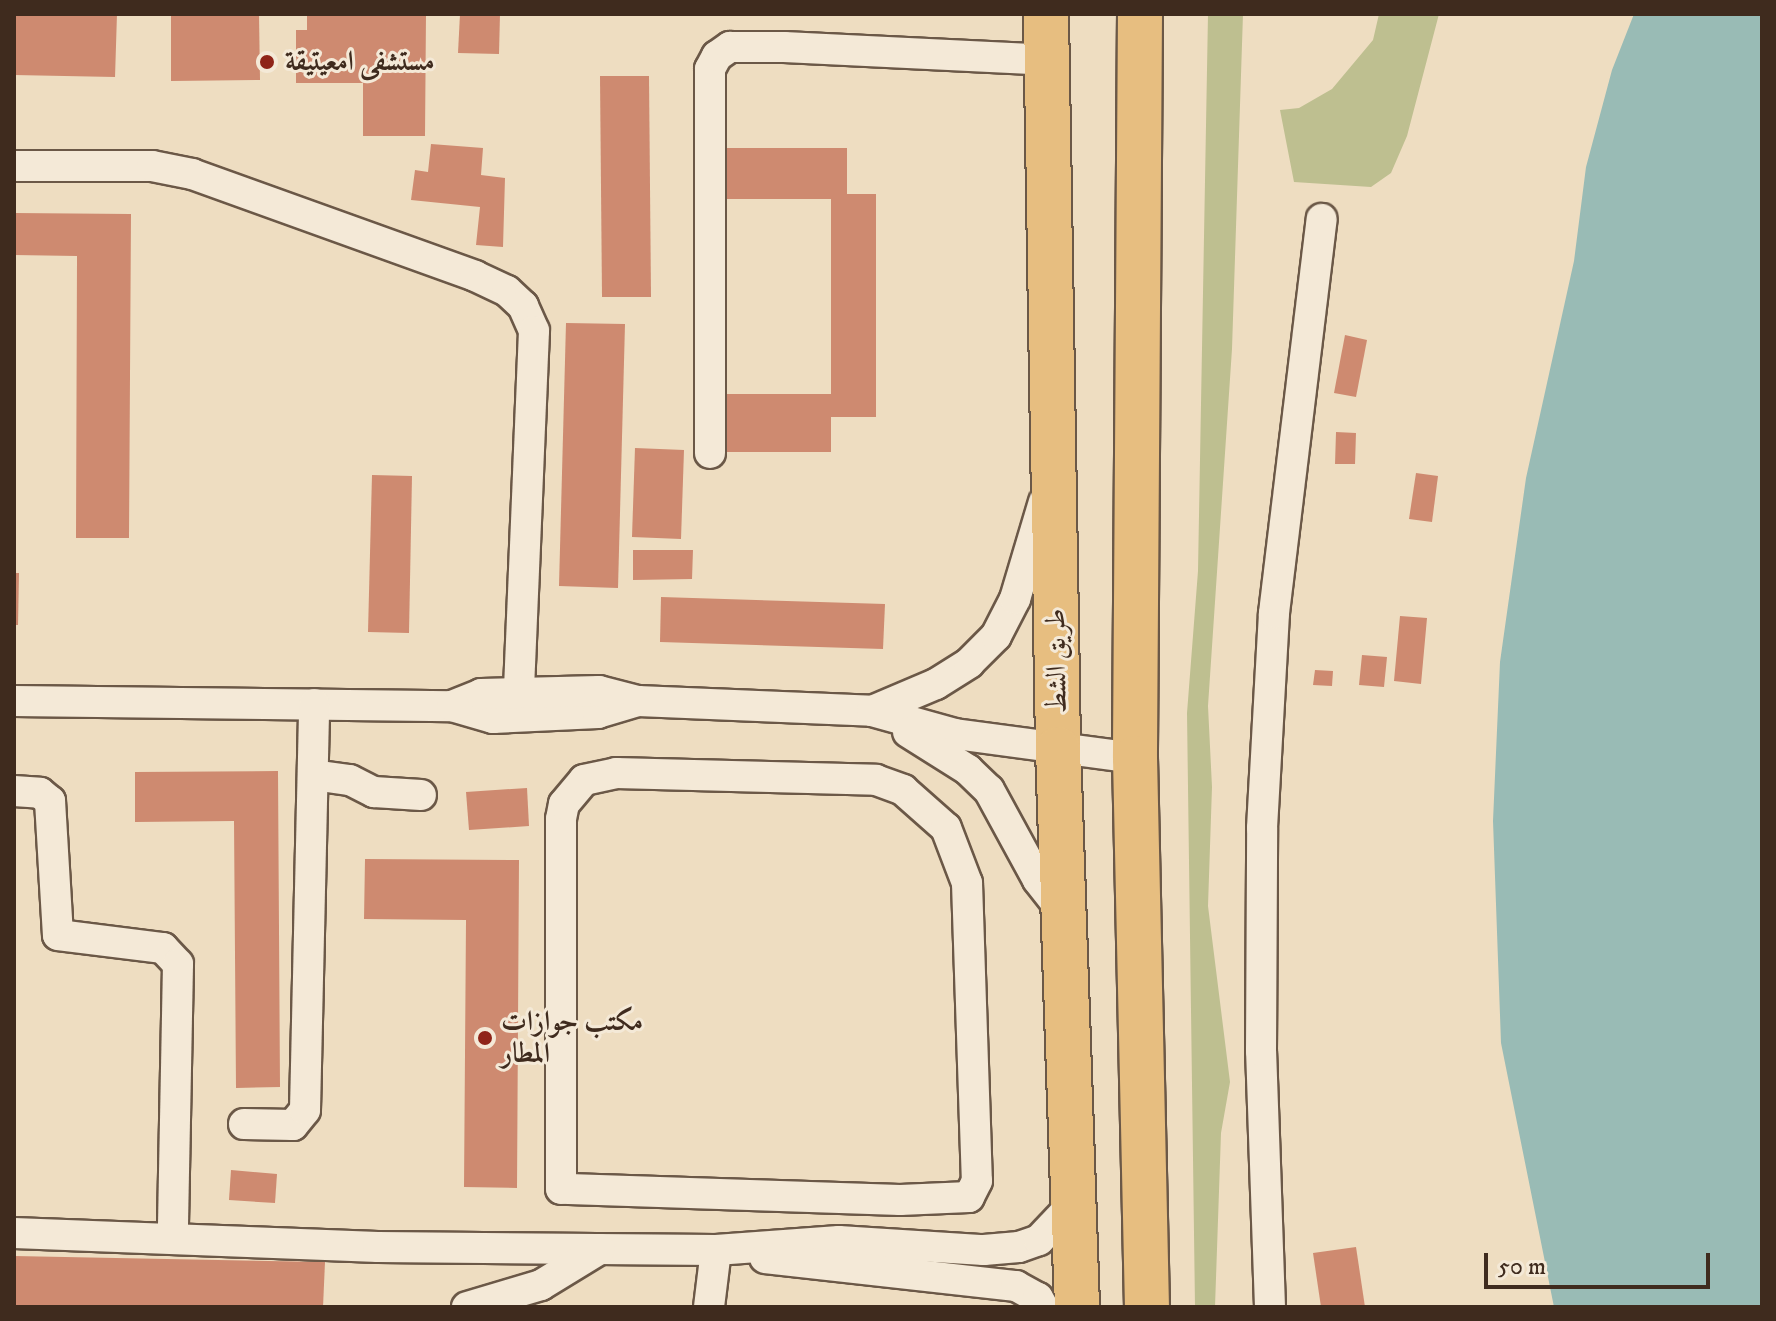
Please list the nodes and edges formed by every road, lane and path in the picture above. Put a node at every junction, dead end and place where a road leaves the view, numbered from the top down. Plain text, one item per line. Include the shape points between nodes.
1 (1046, 14) edge
2 (1140, 14) edge
3 (1047, 60) junction
4 (14, 166) edge
5 (1322, 219) dead end
6 (710, 453) dead end
7 (1054, 466) junction
8 (519, 692) junction
9 (14, 701) edge
10 (638, 701) junction
11 (314, 704) junction
12 (452, 706) junction
13 (872, 711) junction
14 (1058, 749) junction
15 (1135, 758) junction
16 (313, 775) junction
17 (14, 791) edge
18 (421, 795) dead end
19 (1065, 915) junction
20 (244, 1124) dead end
21 (839, 1199) junction
22 (1076, 1201) junction
23 (14, 1233) edge
24 (173, 1236) junction
25 (839, 1241) junction
26 (602, 1248) junction
27 (716, 1250) junction
28 (467, 1307) edge
29 (709, 1307) edge
30 (1043, 1307) edge
31 (1077, 1307) edge
32 (1147, 1307) edge
33 (1270, 1307) edge

1 - 3 highway, طريق الشط
2 - 15 highway
3 - 6 street via 784,47 730,47 717,56 710,69
3 - 7 highway, طريق الشط
4 - 8 street via 152,166 192,174 475,276 507,291 523,306 534,331
5 - 33 street via 1274,613 1262,828 1261,1051
7 - 13 street via 1015,599 996,636 969,663 936,684
7 - 14 highway, طريق الشط
8 - 10 street via 613,692
8 - 12 street via 481,694
9 - 11 street
10 - 12 street via 598,713 493,718
10 - 13 street
11 - 12 street
11 - 16 street
13 - 14 street via 955,734
13 - 19 street via 950,758 989,790 1038,880
14 - 15 street
14 - 19 highway, طريق الشط
15 - 32 highway
16 - 18 street via 350,780 374,792
16 - 20 street via 305,1110 293,1125
17 - 24 street via 40,793 50,801 58,935 163,948 178,964
19 - 22 highway, طريق الشط
21 - 21 street via 573,1193 557,1183 561,819 564,804 584,780 616,773 876,780 903,790 946,828 967,883 975,1190 961,1200
21 - 25 street
22 - 25 street via 1052,1229 1019,1247
22 - 31 highway, طريق الشط
23 - 24 street
24 - 26 street via 378,1247
25 - 27 street
26 - 27 street
26 - 28 street via 541,1285
27 - 29 street
27 - 30 street via 836,1270 1002,1284 1029,1291

